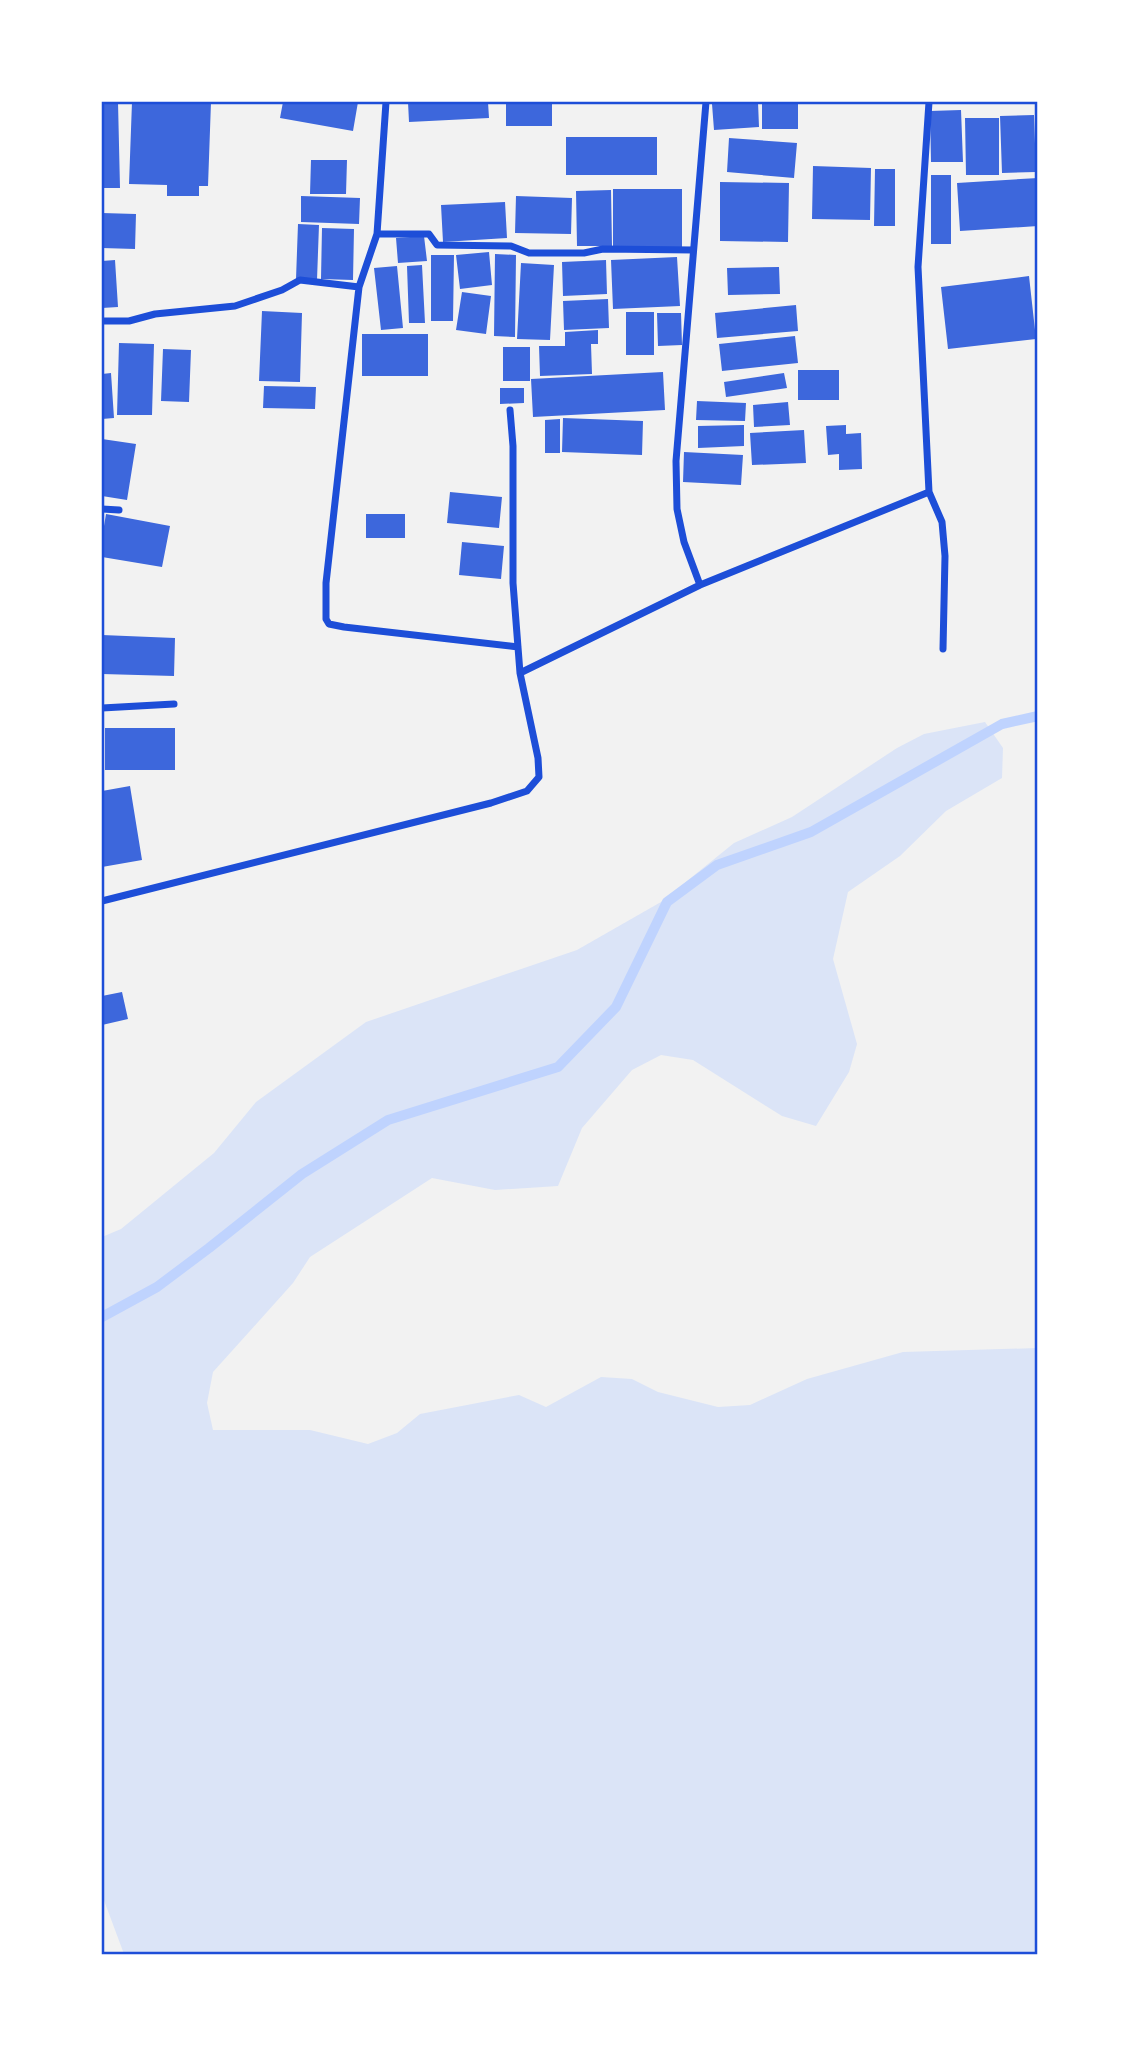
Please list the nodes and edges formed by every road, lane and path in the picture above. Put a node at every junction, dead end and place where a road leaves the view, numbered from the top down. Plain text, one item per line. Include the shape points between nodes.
1 (386, 102) edge
2 (706, 102) edge
3 (929, 102) edge
4 (376, 234) junction
5 (692, 250) junction
6 (359, 287) junction
7 (102, 321) edge
8 (510, 410) dead end
9 (929, 492) junction
10 (102, 509) edge
11 (119, 510) dead end
12 (700, 585) junction
13 (518, 647) junction
14 (943, 649) dead end
15 (520, 673) junction
16 (174, 704) dead end
17 (102, 708) edge
18 (102, 901) edge

1 - 4 street
2 - 5 street
3 - 9 street via 918,267
4 - 5 street via 429,234 437,245 511,246 529,253
4 - 6 street
5 - 12 street via 676,461 677,509
6 - 7 street via 300,280 236,306
6 - 13 street via 326,619 344,627
8 - 13 street
9 - 12 street
9 - 14 street via 942,522
10 - 11 street
12 - 15 street
13 - 15 street
15 - 18 street via 538,758 539,777 527,791
16 - 17 street

